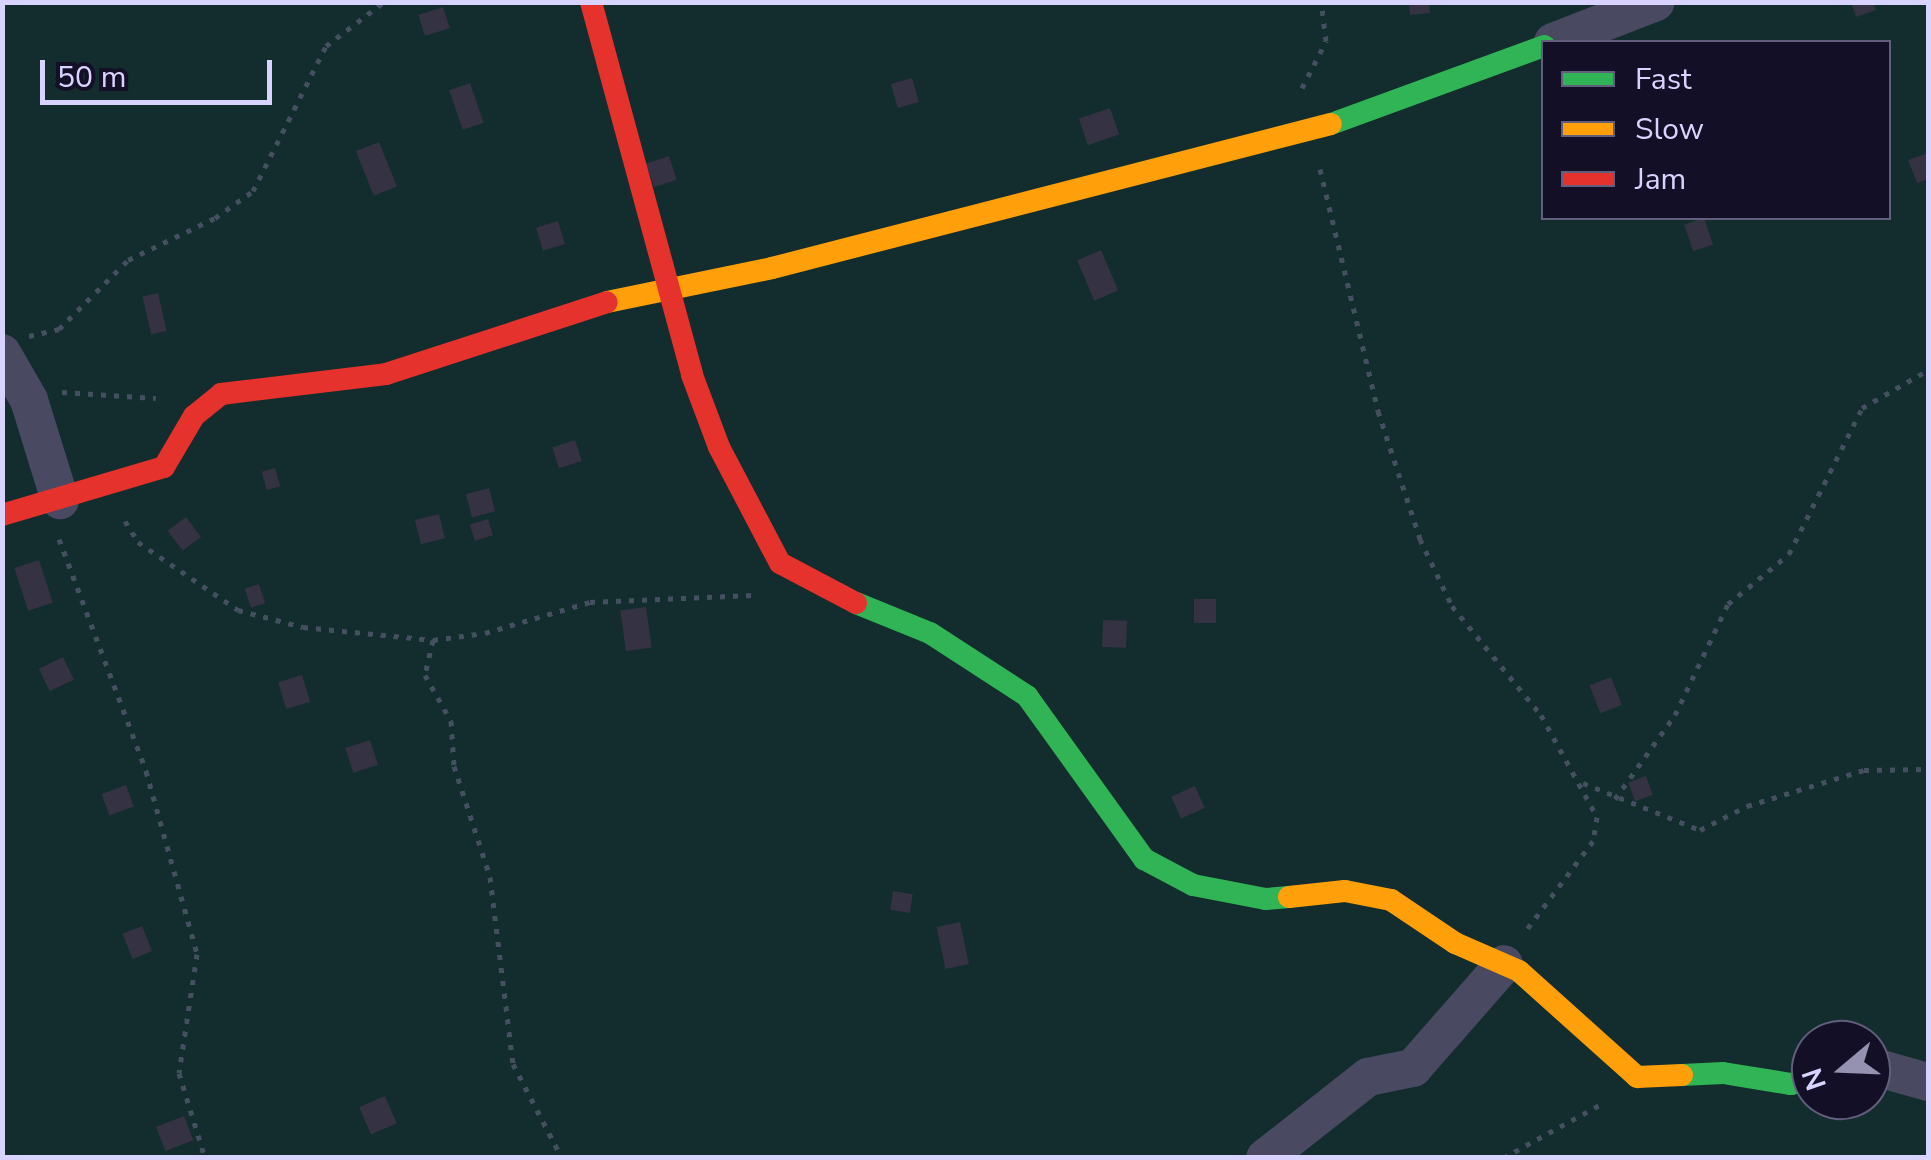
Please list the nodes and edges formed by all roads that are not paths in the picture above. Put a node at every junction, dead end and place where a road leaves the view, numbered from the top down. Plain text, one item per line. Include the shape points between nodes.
1 (592, 2) edge
2 (1656, 2) edge
3 (1558, 40) edge
4 (1541, 47) edge
5 (670, 290) junction
6 (8, 362) edge
7 (53, 501) junction
8 (2, 515) edge
9 (1507, 965) junction
10 (1891, 1072) edge
11 (1928, 1082) edge
12 (1791, 1084) edge
13 (1264, 1158) edge

1 - 5 street
2 - 3 street
4 - 5 street via 1370,114
5 - 7 street via 563,314 386,374 234,391 206,402 164,467
5 - 9 street via 712,429 780,563 815,586 930,633 1027,696 1144,859 1193,885 1266,899 1345,891 1392,900 1455,943
6 - 7 street
7 - 8 street
9 - 12 street via 1638,1078 1722,1073
9 - 13 street via 1413,1068 1368,1078
10 - 11 street

